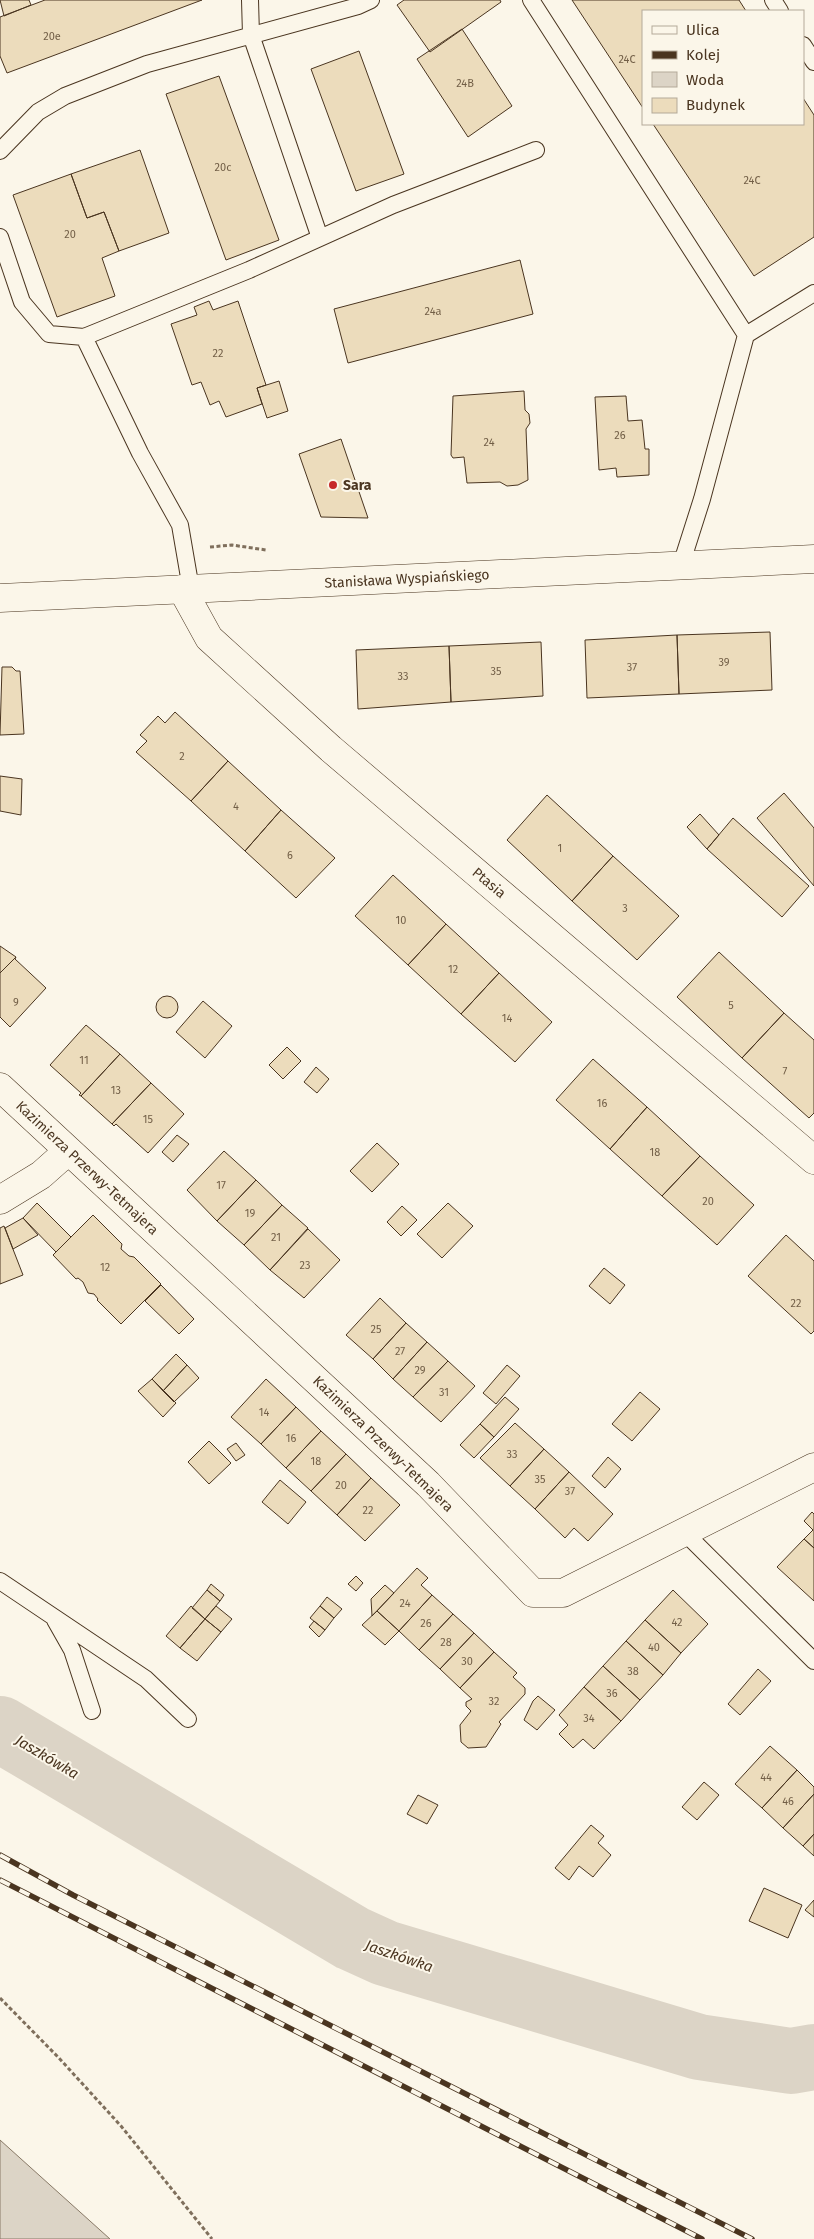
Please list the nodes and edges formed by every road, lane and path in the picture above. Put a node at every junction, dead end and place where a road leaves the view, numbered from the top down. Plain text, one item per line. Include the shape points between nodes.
1 (250, 0) edge
2 (371, 0) edge
3 (531, 0) edge
4 (251, 34) junction
5 (804, 47) edge
6 (814, 62) edge
7 (536, 150) dead end
8 (0, 151) edge
9 (0, 237) edge
10 (320, 238) junction
11 (814, 293) edge
12 (746, 334) junction
13 (84, 337) junction
14 (185, 549) junction
15 (268, 550) dead end
16 (814, 558) edge
17 (681, 565) junction
18 (187, 589) junction
19 (0, 598) edge
20 (0, 1087) edge
21 (68, 1151) junction
22 (814, 1160) edge
23 (0, 1200) edge
24 (814, 1467) edge
25 (685, 1533) junction
26 (0, 1581) edge
27 (54, 1618) junction
28 (814, 1661) edge
29 (92, 1711) dead end
30 (188, 1719) dead end
31 (0, 1998) edge
32 (212, 2239) edge

1 - 4 lane
2 - 4 lane
3 - 12 lane
4 - 8 lane via 147,64 65,96 38,112
4 - 10 lane
5 - 6 lane
7 - 10 lane via 393,205
9 - 13 lane via 22,302 49,334
10 - 13 lane
11 - 12 lane
12 - 17 lane
13 - 14 lane via 140,453 180,525
14 - 15 path via 232,545
14 - 18 lane
16 - 17 street, Stanisława Wyspiańskiego
17 - 18 street, Stanisława Wyspiańskiego
18 - 19 street, Stanisława Wyspiańskiego
18 - 22 street, Ptasia via 209,638 331,749
20 - 21 street, Kazimierza Przerwy-Tetmajera
21 - 23 street via 41,1175
21 - 25 street, Kazimierza Przerwy-Tetmajera via 428,1484 533,1593 563,1593
24 - 25 street, Kazimierza Przerwy-Tetmajera
25 - 28 lane
26 - 27 lane
27 - 29 lane via 72,1650
27 - 30 lane via 146,1679
31 - 32 path via 121,2126

